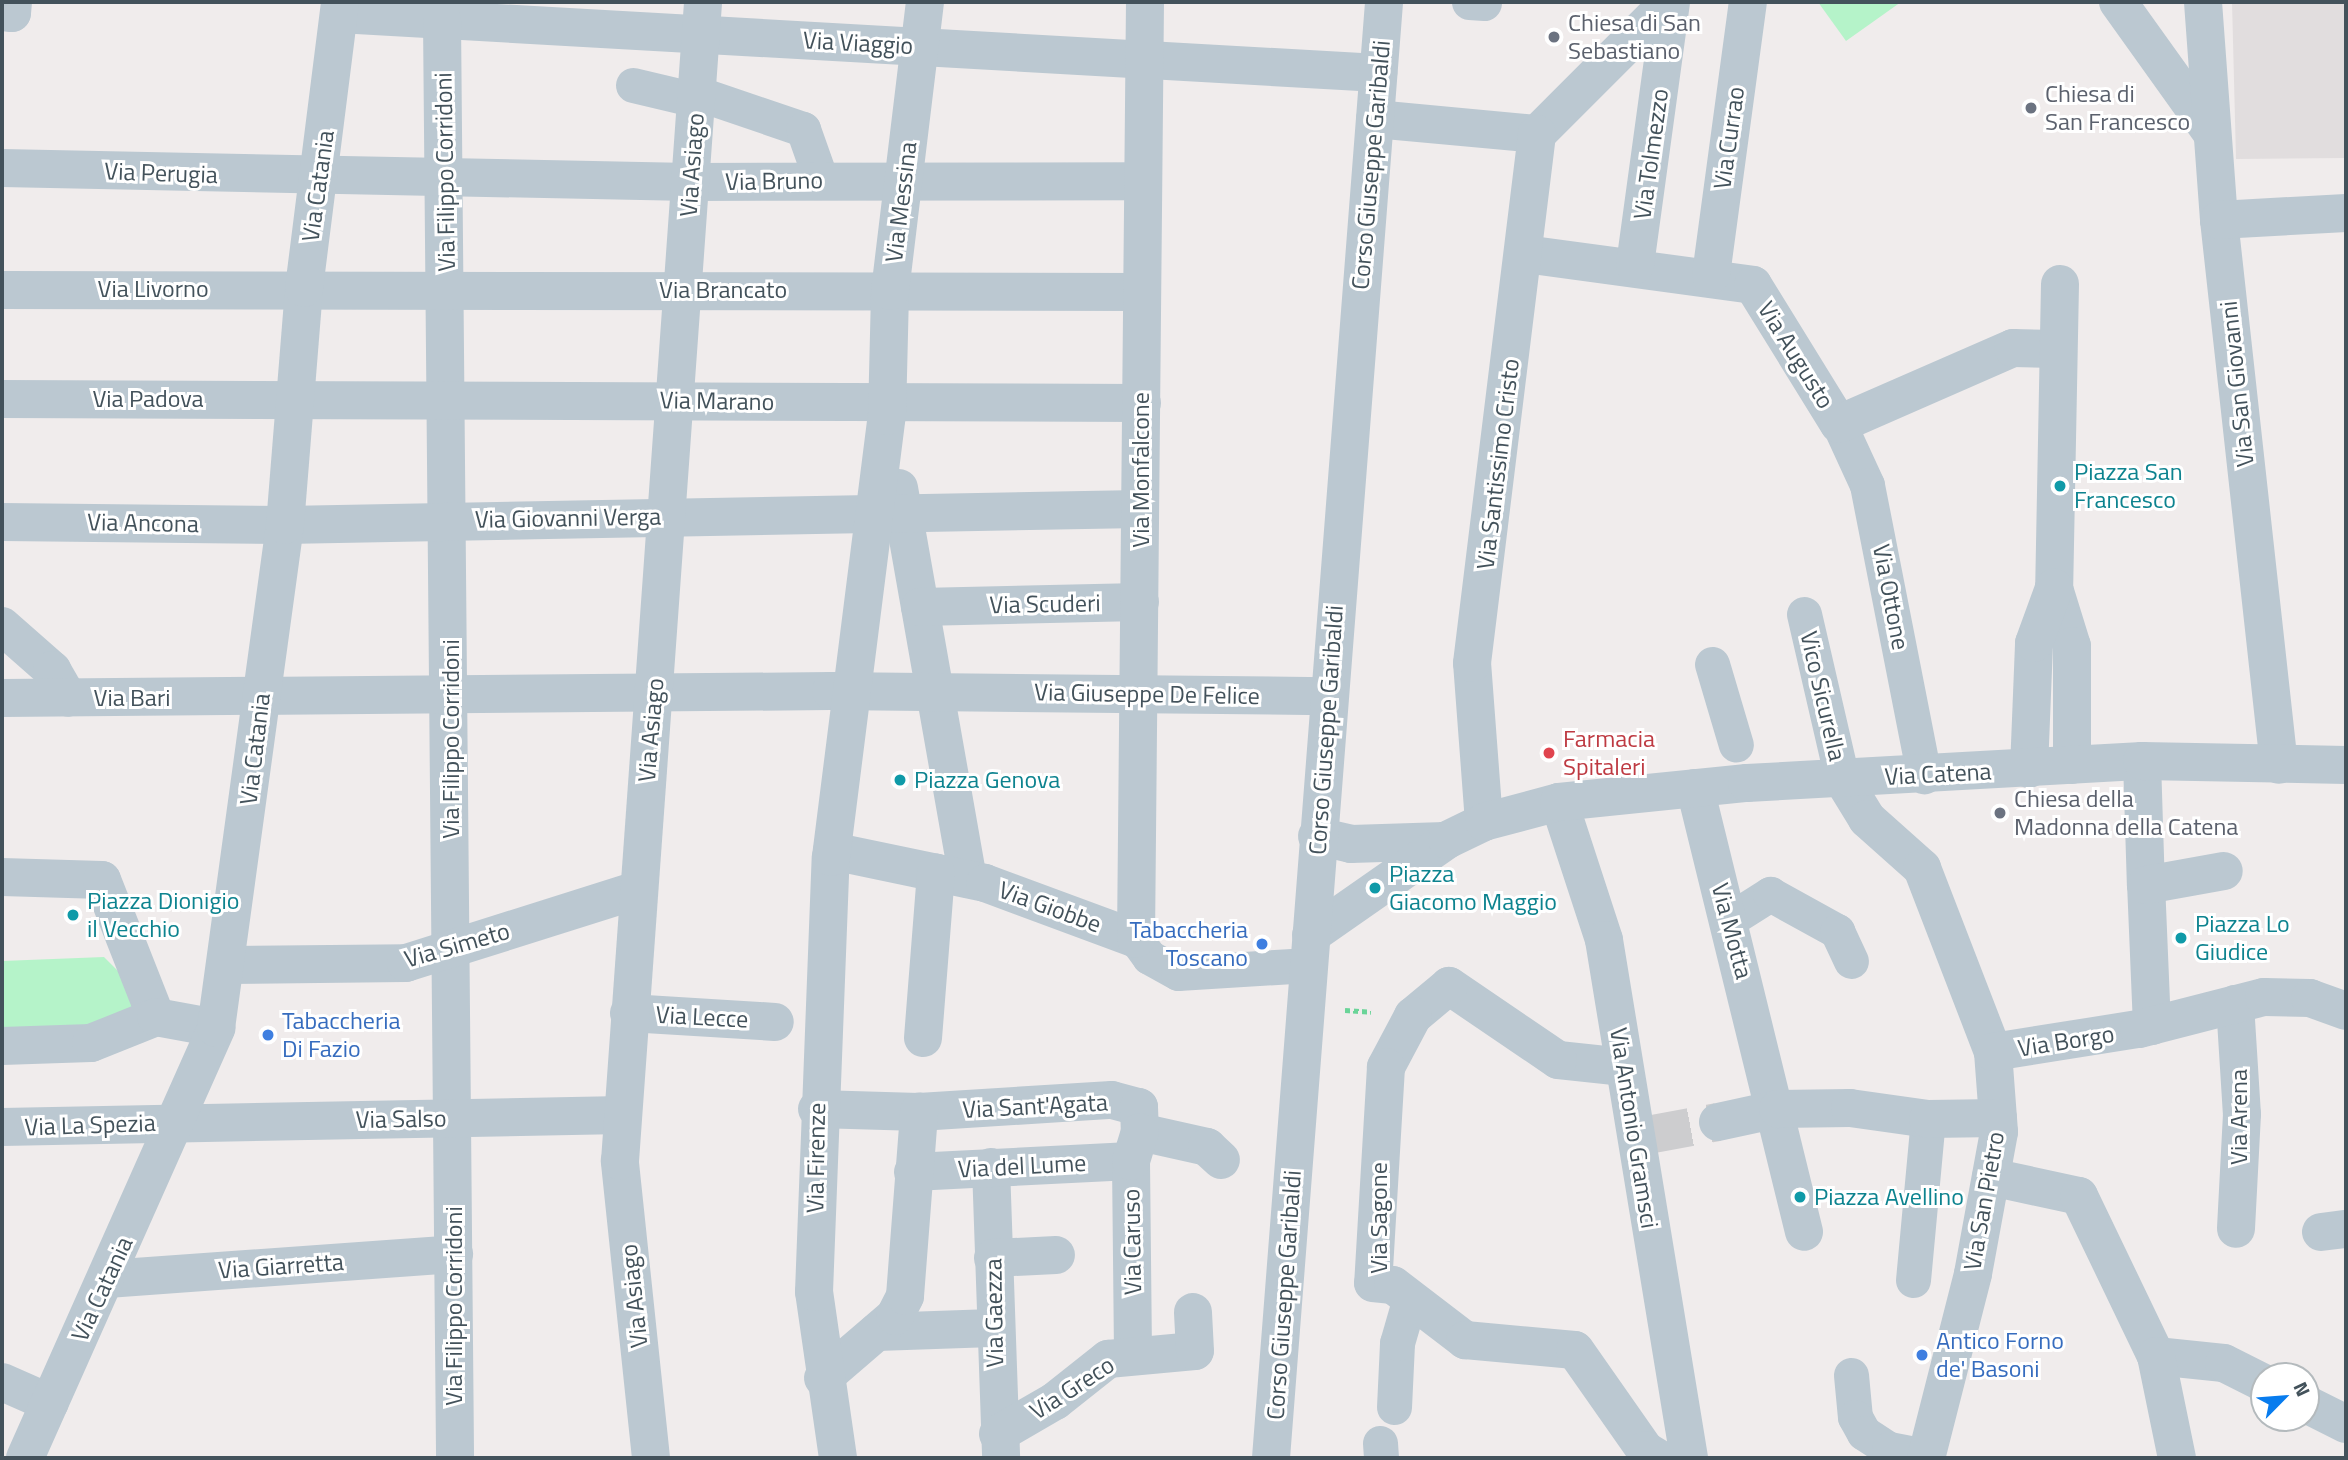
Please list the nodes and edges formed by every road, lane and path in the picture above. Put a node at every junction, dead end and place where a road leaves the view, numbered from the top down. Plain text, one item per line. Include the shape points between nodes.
1 (925, 2) edge
2 (1144, 2) edge
3 (1384, 2) edge
4 (1469, 2) edge
5 (1484, 2) edge
6 (1670, 2) edge
7 (1748, 2) edge
8 (2118, 2) edge
9 (2203, 2) edge
10 (340, 8) edge
11 (702, 18) edge
12 (442, 20) junction
13 (919, 47) junction
14 (1144, 60) junction
15 (1378, 73) junction
16 (633, 85) dead end
17 (697, 97) junction
18 (1375, 119) junction
19 (2211, 132) junction
20 (1537, 134) junction
21 (2, 168) edge
22 (320, 178) junction
23 (904, 178) junction
24 (447, 179) junction
25 (821, 180) junction
26 (1143, 181) junction
27 (690, 182) junction
28 (2346, 213) edge
29 (2219, 220) junction
30 (1525, 254) junction
31 (1635, 265) junction
32 (1711, 275) junction
33 (2060, 284) dead end
34 (304, 288) junction
35 (447, 288) junction
36 (2, 289) edge
37 (683, 290) junction
38 (890, 291) junction
39 (1142, 292) junction
40 (2058, 349) junction
41 (448, 398) junction
42 (2, 399) edge
43 (293, 399) junction
44 (674, 400) junction
45 (1142, 403) junction
46 (887, 409) junction
47 (1839, 424) junction
48 (1140, 509) junction
49 (890, 512) junction
50 (666, 516) junction
51 (449, 521) junction
52 (2, 522) edge
53 (285, 525) junction
54 (2054, 588) junction
55 (1140, 603) junction
56 (935, 607) junction
57 (1804, 614) dead end
58 (2, 626) edge
59 (1712, 664) dead end
60 (841, 691) junction
61 (951, 692) junction
62 (654, 693) junction
63 (1139, 694) junction
64 (450, 696) junction
65 (1328, 696) junction
66 (2, 698) edge
67 (68, 698) junction
68 (262, 698) junction
69 (2142, 761) junction
70 (1741, 764) junction
71 (2072, 765) junction
72 (2279, 765) junction
73 (2346, 765) edge
74 (2029, 769) junction
75 (1924, 776) junction
76 (1842, 778) junction
77 (1695, 788) junction
78 (1545, 806) junction
79 (1481, 808) junction
80 (1317, 836) junction
81 (1447, 841) junction
82 (831, 854) junction
83 (2224, 871) dead end
84 (2145, 872) junction
85 (2, 877) edge
86 (963, 878) junction
87 (638, 890) junction
88 (1729, 920) junction
89 (1136, 939) junction
90 (452, 948) junction
91 (1310, 950) junction
92 (1851, 961) dead end
93 (228, 965) junction
94 (2249, 1000) junction
95 (1306, 1006) junction
96 (2346, 1011) edge
97 (629, 1013) junction
98 (1413, 1016) junction
99 (156, 1017) junction
100 (775, 1022) dead end
101 (2145, 1027) junction
102 (216, 1028) junction
103 (923, 1038) dead end
104 (2, 1046) edge
105 (1993, 1052) junction
106 (1624, 1068) junction
107 (1754, 1105) junction
108 (817, 1108) junction
109 (919, 1112) junction
110 (623, 1115) junction
111 (453, 1118) junction
112 (1998, 1118) junction
113 (1928, 1119) junction
114 (178, 1122) junction
115 (2, 1127) edge
116 (1136, 1146) junction
117 (1221, 1160) dead end
118 (991, 1167) junction
119 (913, 1172) junction
120 (1991, 1177) junction
121 (2236, 1229) dead end
122 (1804, 1233) dead end
123 (454, 1254) junction
124 (1056, 1255) dead end
125 (993, 1258) junction
126 (107, 1279) junction
127 (1913, 1280) dead end
128 (1410, 1298) junction
129 (1193, 1312) dead end
130 (993, 1328) junction
131 (877, 1332) junction
132 (1133, 1353) junction
133 (2156, 1356) junction
134 (1851, 1375) dead end
135 (2250, 1376) edge
136 (823, 1378) junction
137 (2, 1382) edge
138 (50, 1403) junction
139 (1394, 1407) dead end
140 (2320, 1411) edge
141 (2346, 1424) edge
142 (999, 1446) edge
143 (1926, 1457) edge
144 (25, 1458) edge
145 (455, 1458) edge
146 (651, 1458) edge
147 (838, 1458) edge
148 (1271, 1458) edge
149 (1658, 1458) edge
150 (1689, 1458) edge
151 (2177, 1458) edge

1 - 13 street, Via Messina
2 - 14 street, Via Monfalcone
3 - 15 street, Corso Giuseppe Garibaldi
4 - 5 street
6 - 20 street
6 - 31 street, Via Tolmezzo
7 - 32 street, Via Currao
8 - 19 street
9 - 19 street, Via San Giovanni
10 - 12 street, Via Viaggio
10 - 22 street, Via Catania
11 - 12 street, Via Viaggio
11 - 13 street, Via Viaggio
11 - 17 street, Via Asiago
12 - 24 street, Via Filippo Corridoni
13 - 14 street, Via Viaggio
13 - 23 street, Via Messina
14 - 15 street, Via Viaggio
14 - 26 street, Via Monfalcone
15 - 18 street, Corso Giuseppe Garibaldi
16 - 17 street
17 - 25 street via 803,129
17 - 27 street, Via Asiago
18 - 20 street
18 - 65 street, Corso Giuseppe Garibaldi
19 - 29 street, Via San Giovanni
20 - 30 street, Via Santissimo Cristo
21 - 22 street, Via Perugia
22 - 24 street, Via Bruno
22 - 34 street, Via Catania
23 - 25 street, Via Bruno
23 - 26 street, Via Bruno
23 - 38 street, Via Messina
24 - 27 street, Via Bruno
24 - 35 street, Via Filippo Corridoni
25 - 27 street, Via Bruno
26 - 39 street, Via Monfalcone
27 - 37 street, Via Asiago
28 - 29 street
29 - 72 street, Via San Giovanni
30 - 31 street, Via Augusto
30 - 79 street, Via Santissimo Cristo via 1472,663
31 - 32 street, Via Augusto
32 - 47 street, Via Augusto via 1753,285
33 - 40 street
34 - 35 street, Via Brancato
34 - 36 street, Via Livorno
34 - 43 street, Via Catania
35 - 37 street, Via Brancato
35 - 41 street, Via Filippo Corridoni
37 - 38 street, Via Brancato
37 - 44 street, Via Asiago
38 - 39 street, Via Brancato
38 - 46 street, Via Messina
39 - 45 street, Via Monfalcone
40 - 47 street, Via Augusto via 2013,348
40 - 54 street
41 - 43 street, Via Marano
41 - 44 street, Via Marano
41 - 51 street, Via Filippo Corridoni
42 - 43 street, Via Padova
43 - 53 street, Via Catania
44 - 46 street, Via Marano
44 - 50 street, Via Asiago
45 - 46 street, Via Marano
45 - 48 street, Via Monfalcone
46 - 49 street, Via Messina
47 - 75 street, Via Ottone via 1867,485
48 - 49 street, Via Giovanni Verga
48 - 55 street, Via Monfalcone
49 - 50 street, Via Giovanni Verga
49 - 56 street, Via Messina
49 - 60 street, Via Firenze
50 - 51 street, Via Giovanni Verga
50 - 62 street, Via Asiago
51 - 53 street, Via Giovanni Verga
51 - 64 street, Via Filippo Corridoni
52 - 53 street, Via Ancona
53 - 68 street, Via Catania
54 - 71 street via 2072,646
54 - 74 street via 2034,643
55 - 56 street, Via Scuderi
55 - 63 street, Via Monfalcone
56 - 61 street, Via Messina
57 - 76 street, Vico Sicurella
58 - 67 street via 52,670
59 - 70 street
60 - 61 street, Via Giuseppe De Felice
60 - 62 street
60 - 82 street, Via Firenze
61 - 63 street, Via Giuseppe De Felice
61 - 86 street, Via Messina
62 - 64 street
62 - 87 street, Via Asiago
63 - 65 street, Via Giuseppe De Felice
63 - 89 street, Via Monfalcone
64 - 68 street
64 - 90 street, Via Filippo Corridoni
65 - 80 street, Corso Giuseppe Garibaldi
66 - 67 street, Via Bari
67 - 68 street, Via Bari
68 - 93 street, Via Catania
69 - 71 street, Via Catena
69 - 72 street, Via Catena
69 - 84 street
70 - 76 street, Via Catena
70 - 77 street, Via Catena
71 - 74 street, Via Catena
72 - 73 street, Via Catena
74 - 75 street, Via Catena
75 - 76 street, Via Catena
76 - 105 street, Via San Pietro via 1867,820 1922,868
77 - 78 street, Via Catena
77 - 88 street, Via Motta
78 - 79 street, Via Catena
78 - 106 street, Via Antonio Gramsci via 1604,940
79 - 81 street, Via Catena
80 - 81 street via 1351,844
80 - 91 street, Corso Giuseppe Garibaldi
81 - 91 street, Via Catena
82 - 86 street, Via Giobbe
82 - 108 street, Via Firenze
83 - 84 street
84 - 101 street
85 - 99 street via 102,880
86 - 89 street, Via Giobbe
86 - 103 street, Via Messina
87 - 90 street, Via Simeto
87 - 97 street, Via Asiago
88 - 92 street via 1770,894 1837,931
88 - 107 street, Via Motta
89 - 91 street, Via Giobbe via 1149,957 1178,973
90 - 93 street, Via Simeto via 405,963
90 - 111 street, Via Filippo Corridoni
91 - 95 street, Corso Giuseppe Garibaldi
93 - 102 street, Via Catania
94 - 96 street via 2310,998
94 - 101 street, Via Borgo
94 - 121 street, Via Arena
95 - 98 path
95 - 148 street, Corso Giuseppe Garibaldi
97 - 100 street, Via Lecce
97 - 110 street, Via Asiago
98 - 106 street via 1449,986 1558,1060
98 - 128 street, Via Sagone via 1386,1067 1373,1283 1393,1284
99 - 102 street
99 - 104 street via 91,1043
101 - 105 street, Via Borgo
102 - 114 street, Via Catania
105 - 112 street, Via San Pietro
106 - 150 street, Via Antonio Gramsci via 1644,1135
107 - 113 street via 1850,1108
107 - 122 street, Via Motta
108 - 109 street, Via Sant'Agata
108 - 136 street, Via Firenze via 814,1292
109 - 116 street, Via Sant'Agata via 1112,1100 1139,1107
109 - 119 street
110 - 111 street, Via Salso
110 - 146 street, Via Asiago via 620,1161
111 - 114 street, Via Salso
111 - 123 street, Via Filippo Corridoni
112 - 113 street
112 - 120 street, Via San Pietro
113 - 127 street
114 - 115 street, Via La Spezia
114 - 126 street, Via Catania
116 - 117 street, Via Sant'Agata via 1208,1147
116 - 118 street, Via del Lume
116 - 132 street, Via Caruso
118 - 119 street, Via del Lume
118 - 125 street, Via Gaezza
119 - 131 street via 905,1296
120 - 133 street via 2079,1196
120 - 143 street, Via San Pietro
123 - 126 street, Via Giarretta
123 - 145 street, Via Filippo Corridoni
124 - 125 street
125 - 130 street, Via Gaezza
126 - 138 street, Via Catania
128 - 139 street via 1397,1343
128 - 149 street, Via Sagone via 1465,1340 1575,1350 1645,1450
129 - 132 street, Via Greco via 1195,1351 1158,1357
130 - 131 street
130 - 142 street, Via Gaezza
131 - 136 street
132 - 142 street, Via Greco via 1108,1359
133 - 135 street via 2224,1363
133 - 151 street
134 - 143 street via 1855,1417 1864,1433 1889,1449
136 - 147 street, Via Firenze
137 - 138 street
138 - 144 street, Via Catania
140 - 141 street

